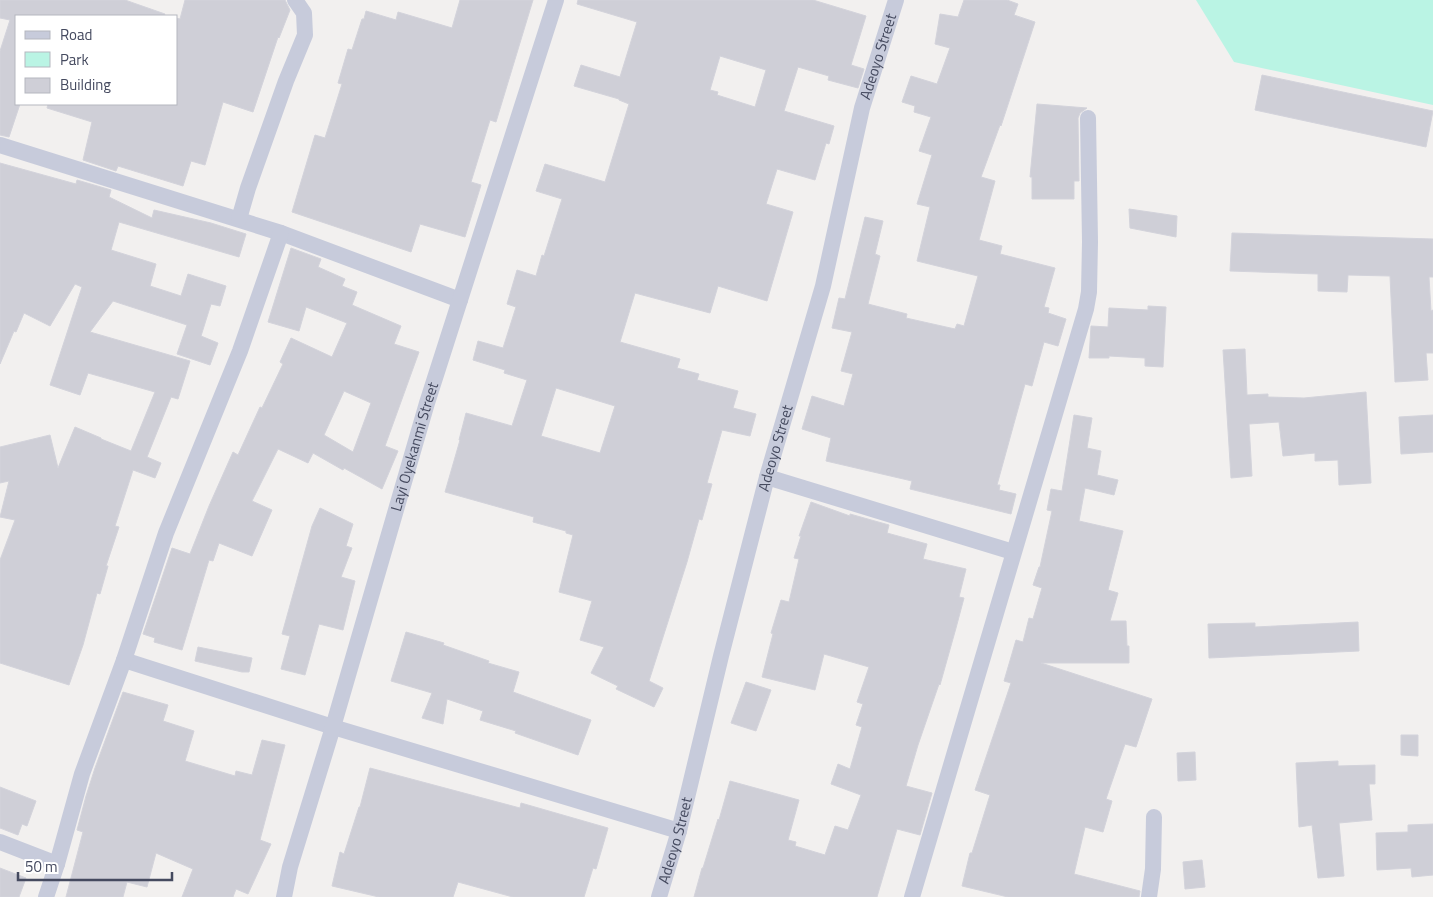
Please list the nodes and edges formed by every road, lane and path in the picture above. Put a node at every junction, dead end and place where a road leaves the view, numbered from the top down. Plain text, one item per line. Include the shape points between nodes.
1 (295, 0) edge
2 (556, 0) edge
3 (896, 0) edge
4 (1088, 118) dead end
5 (0, 145) edge
6 (238, 219) junction
7 (281, 233) junction
8 (460, 300) junction
9 (767, 477) junction
10 (1013, 552) junction
11 (124, 660) junction
12 (333, 727) junction
13 (1154, 817) dead end
14 (679, 831) junction
15 (0, 842) edge
16 (57, 864) junction
17 (46, 897) edge
18 (284, 897) edge
19 (659, 897) edge
20 (912, 897) edge
21 (1149, 897) edge

1 - 6 street via 304,13 306,35 286,81
2 - 8 street, Layi Oyekanmi Street
3 - 9 street, Adeoyo Street via 862,108 823,286
4 - 10 street via 1089,292
5 - 6 street
6 - 7 street
7 - 8 street
7 - 11 street via 240,351 166,533
8 - 12 street, Layi Oyekanmi Street
9 - 10 street
9 - 14 street, Adeoyo Street
10 - 20 street
11 - 12 street
11 - 16 street via 82,774
12 - 14 street
12 - 18 street, Layi Oyekanmi Street via 290,867
13 - 21 street
14 - 19 street, Adeoyo Street
15 - 16 street
16 - 17 street

